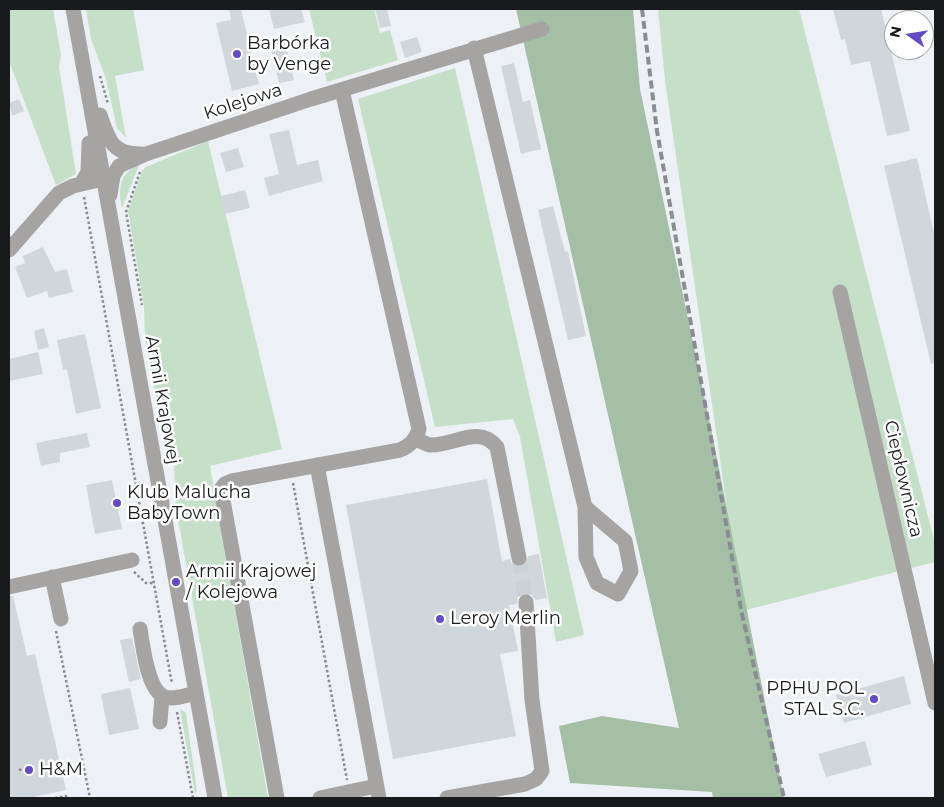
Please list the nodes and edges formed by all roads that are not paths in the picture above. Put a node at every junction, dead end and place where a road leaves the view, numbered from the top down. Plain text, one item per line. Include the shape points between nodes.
1 (73, 9) edge
2 (542, 29) dead end
3 (474, 48) junction
4 (85, 73) junction
5 (342, 90) junction
6 (146, 154) junction
7 (103, 179) junction
8 (82, 189) junction
9 (108, 207) junction
10 (9, 250) edge
11 (840, 292) dead end
12 (416, 439) junction
13 (317, 465) junction
14 (585, 507) junction
15 (519, 558) tunnel mouth
16 (132, 560) dead end
17 (52, 578) junction
18 (9, 587) edge
19 (526, 602) tunnel mouth
20 (58, 621) road end
21 (140, 629) dead end
22 (196, 693) junction
23 (168, 697) junction
24 (935, 703) edge
25 (160, 722) dead end
26 (378, 792) edge
27 (215, 798) edge
28 (277, 798) edge
29 (320, 798) edge
30 (447, 798) edge

1 - 4 street, Armii Krajowej
2 - 3 street, Kolejowa
3 - 5 street, Kolejowa
3 - 14 street
4 - 6 street via 107,136 114,146 128,154
4 - 7 street, Armii Krajowej
4 - 8 street via 90,161
5 - 6 street, Kolejowa
5 - 12 street via 418,422
6 - 9 street, Kolejowa via 119,166 113,176
7 - 8 street
7 - 9 street, Armii Krajowej
8 - 9 street via 96,192
8 - 10 street via 58,193
9 - 22 street, Armii Krajowej
11 - 24 street, Ciepłownicza
12 - 13 street via 400,450
12 - 15 street via 430,445 480,435 491,439 497,446
13 - 26 street
13 - 28 street via 232,481 222,490
14 - 14 street via 586,557 597,583 618,594 631,571 625,541
16 - 17 street
17 - 18 street
17 - 20 street
19 - 30 street via 532,700 542,772 525,784
21 - 23 street via 152,686
22 - 23 street
22 - 27 street, Armii Krajowej
23 - 25 street
26 - 29 street

